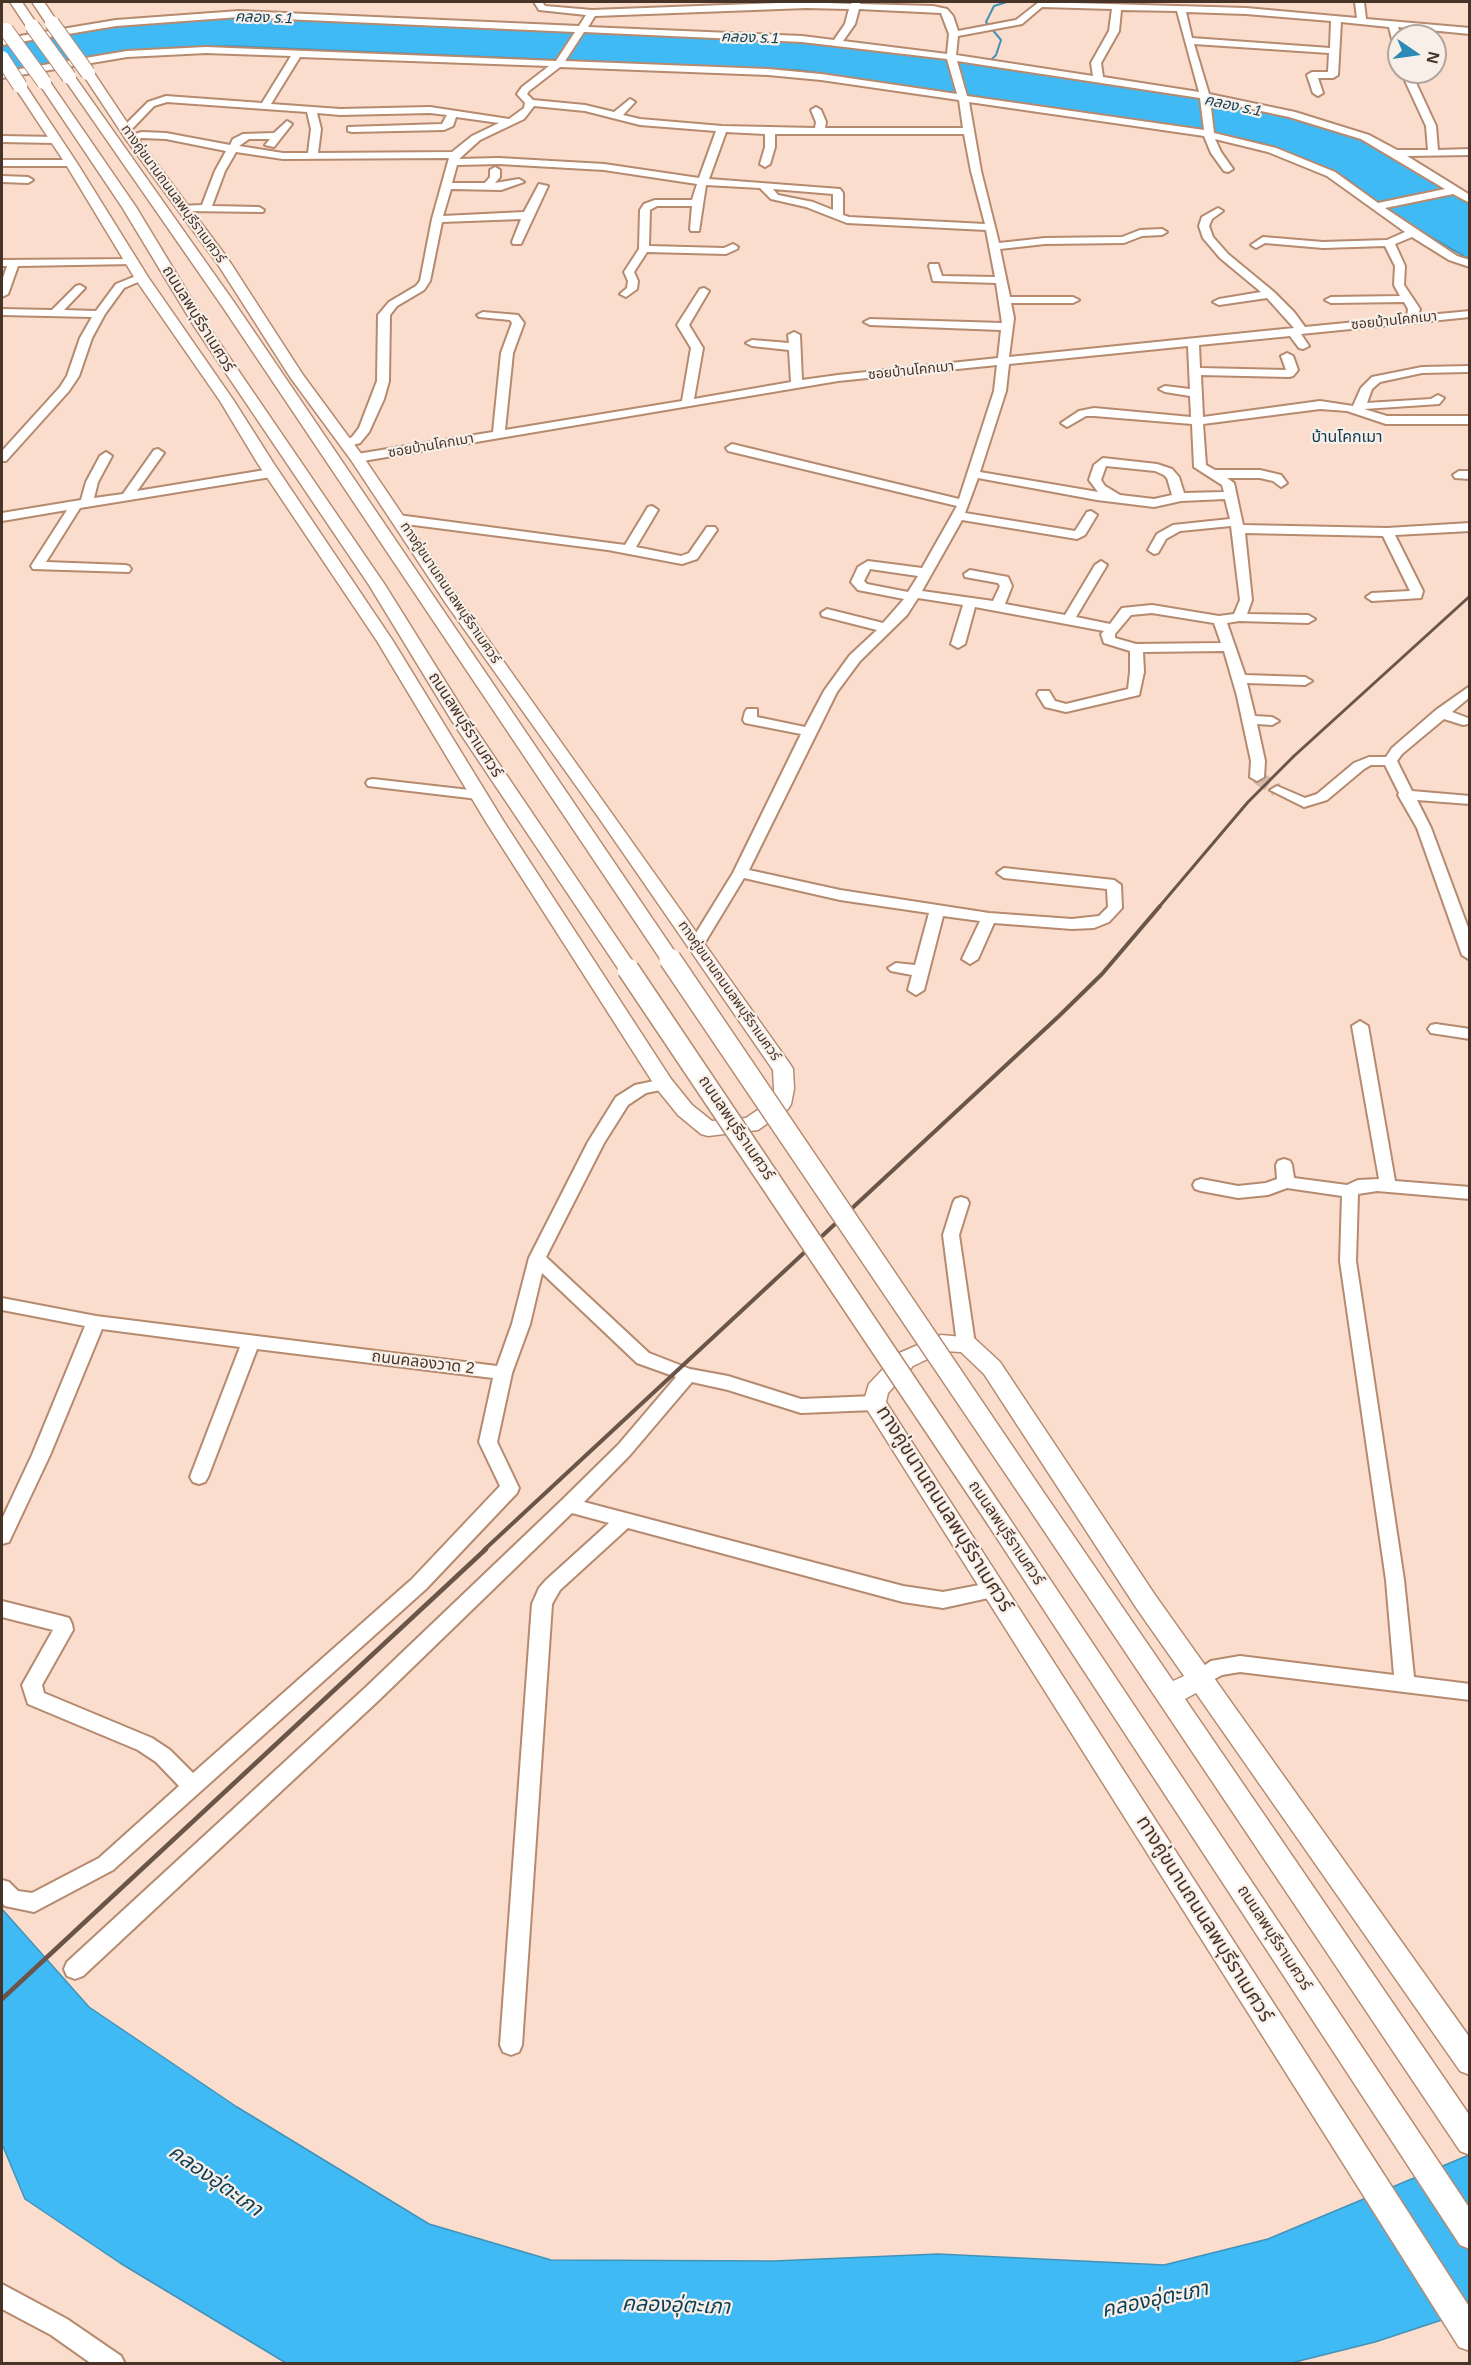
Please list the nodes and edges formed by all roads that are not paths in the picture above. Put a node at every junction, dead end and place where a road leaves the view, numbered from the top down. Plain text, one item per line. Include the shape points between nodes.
1 (16, 2) edge
2 (38, 2) edge
3 (538, 2) edge
4 (607, 2) edge
5 (1360, 2) edge
6 (856, 3) edge
7 (1040, 3) edge
8 (1302, 3) edge
9 (1117, 6) junction
10 (1181, 8) junction
11 (592, 13) junction
12 (603, 13) junction
13 (1301, 16) junction
14 (1336, 20) junction
15 (1362, 22) junction
16 (1387, 24) edge
17 (4, 26) edge
18 (583, 29) junction
19 (1447, 29) edge
20 (1470, 31) edge
21 (954, 34) junction
22 (1188, 41) junction
23 (2, 42) edge
24 (837, 43) junction
25 (1336, 51) junction
26 (298, 52) junction
27 (951, 57) junction
28 (2, 58) edge
29 (560, 63) junction
30 (2, 75) edge
31 (1099, 80) junction
32 (1412, 84) edge
33 (1318, 93) dead end
34 (1205, 96) junction
35 (963, 97) junction
36 (438, 100) dead end
37 (630, 102) dead end
38 (530, 103) junction
39 (264, 107) junction
40 (433, 110) junction
41 (816, 110) dead end
42 (312, 111) junction
43 (355, 112) junction
44 (453, 112) junction
45 (616, 116) junction
46 (636, 121) junction
47 (511, 122) junction
48 (287, 124) dead end
49 (722, 129) junction
50 (189, 131) dead end
51 (770, 131) junction
52 (968, 131) junction
53 (820, 132) junction
54 (129, 133) junction
55 (629, 134) dead end
56 (1208, 134) junction
57 (276, 136) junction
58 (2, 139) edge
59 (55, 140) junction
60 (181, 140) junction
61 (349, 141) junction
62 (233, 149) junction
63 (1470, 152) edge
64 (1395, 153) junction
65 (1433, 153) junction
66 (266, 154) junction
67 (313, 156) junction
68 (454, 159) junction
69 (2, 163) edge
70 (71, 163) junction
71 (765, 164) dead end
72 (1228, 169) dead end
73 (495, 170) dead end
74 (2, 179) edge
75 (28, 180) dead end
76 (703, 180) junction
77 (519, 182) dead end
78 (763, 185) junction
79 (446, 186) junction
80 (488, 186) junction
81 (543, 186) dead end
82 (1456, 190) junction
83 (1470, 200) edge
84 (156, 202) junction
85 (696, 203) junction
86 (1377, 206) junction
87 (129, 207) junction
88 (206, 207) junction
89 (185, 208) junction
90 (259, 210) dead end
91 (1218, 211) dead end
92 (528, 215) junction
93 (838, 218) junction
94 (437, 219) junction
95 (991, 227) junction
96 (695, 229) dead end
97 (1162, 232) dead end
98 (1413, 233) junction
99 (1308, 235) dead end
100 (518, 242) dead end
101 (1299, 243) junction
102 (1389, 243) junction
103 (1256, 245) dead end
104 (995, 246) junction
105 (733, 247) dead end
106 (644, 249) junction
107 (131, 262) junction
108 (8, 263) edge
109 (934, 266) dead end
110 (1469, 266) edge
111 (141, 277) junction
112 (1001, 279) junction
113 (80, 288) dead end
114 (2, 291) edge
115 (704, 291) dead end
116 (626, 294) dead end
117 (1270, 294) junction
118 (1406, 299) junction
119 (1005, 300) junction
120 (1073, 300) dead end
121 (1331, 300) dead end
122 (1219, 302) dead end
123 (229, 305) junction
124 (57, 311) junction
125 (2, 312) edge
126 (99, 314) junction
127 (1470, 314) edge
128 (483, 315) dead end
129 (1412, 318) junction
130 (870, 322) dead end
131 (201, 326) junction
132 (1007, 327) junction
133 (1297, 331) junction
134 (1193, 342) junction
135 (752, 343) dead end
136 (1303, 346) dead end
137 (1287, 356) dead end
138 (1464, 357) dead end
139 (1004, 362) junction
140 (1194, 371) junction
141 (1468, 373) edge
142 (297, 377) junction
143 (797, 385) junction
144 (1165, 389) dead end
145 (1195, 393) junction
146 (1438, 398) dead end
147 (227, 401) junction
148 (687, 403) junction
149 (1361, 410) junction
150 (1470, 420) edge
151 (1196, 421) junction
152 (1066, 423) dead end
153 (499, 434) junction
154 (346, 443) junction
155 (732, 448) dead end
156 (158, 453) dead end
157 (106, 456) dead end
158 (2, 458) edge
159 (357, 458) junction
160 (271, 473) junction
161 (974, 474) junction
162 (1214, 474) junction
163 (1281, 483) dead end
164 (128, 495) junction
165 (1231, 495) junction
166 (1181, 497) junction
167 (1117, 499) junction
168 (81, 503) junction
169 (652, 510) dead end
170 (961, 510) junction
171 (1090, 515) dead end
172 (2, 517) edge
173 (398, 519) junction
174 (1237, 526) junction
175 (1470, 527) edge
176 (711, 530) dead end
177 (1387, 531) junction
178 (628, 550) junction
179 (1154, 550) dead end
180 (1101, 565) dead end
181 (125, 569) dead end
182 (927, 573) junction
183 (970, 574) dead end
184 (913, 596) junction
185 (1372, 597) dead end
186 (970, 602) junction
187 (455, 605) junction
188 (997, 606) junction
189 (827, 613) dead end
190 (1239, 617) junction
191 (1069, 619) junction
192 (1308, 619) dead end
193 (1219, 620) junction
194 (886, 628) junction
195 (1111, 628) junction
196 (385, 641) junction
197 (958, 644) dead end
198 (1228, 647) junction
199 (1136, 648) junction
200 (1239, 679) junction
201 (1305, 681) dead end
202 (1044, 694) dead end
203 (1466, 697) edge
204 (500, 707) junction
205 (752, 712) dead end
206 (1441, 713) junction
207 (1249, 720) junction
208 (461, 721) junction
209 (1272, 721) dead end
210 (1463, 721) dead end
211 (809, 732) junction
212 (1390, 761) junction
213 (1257, 777) dead end
214 (373, 783) dead end
215 (1277, 790) tunnel mouth
216 (478, 795) junction
217 (1406, 795) junction
218 (1470, 800) edge
219 (740, 873) junction
220 (1004, 873) dead end
221 (937, 912) junction
222 (989, 918) junction
223 (1464, 919) edge
224 (696, 946) junction
225 (1469, 954) edge
226 (970, 959) dead end
227 (896, 968) dead end
228 (922, 971) junction
229 (916, 990) dead end
230 (1360, 1026) dead end
231 (1436, 1029) dead end
232 (1470, 1034) edge
233 (664, 1083) junction
234 (1202, 1185) dead end
235 (1388, 1185) junction
236 (1350, 1191) junction
237 (1470, 1193) edge
238 (961, 1203) dead end
239 (537, 1258) junction
240 (4, 1306) edge
241 (96, 1322) junction
242 (250, 1341) junction
243 (966, 1344) junction
244 (503, 1373) junction
245 (688, 1375) junction
246 (874, 1403) junction
247 (199, 1477) dead end
248 (569, 1505) junction
249 (624, 1521) junction
250 (2, 1537) edge
251 (995, 1590) junction
252 (2, 1608) edge
253 (1200, 1679) junction
254 (1405, 1684) junction
255 (1470, 1692) edge
256 (1168, 1696) junction
257 (193, 1786) junction
258 (2, 1889) edge
259 (75, 1969) dead end
260 (511, 2045) dead end
261 (1470, 2062) edge
262 (1470, 2141) edge
263 (1470, 2235) edge
264 (2, 2296) edge
265 (1470, 2336) edge
266 (102, 2360) edge

1 - 84 main road, ถนนลพบุรีราเมศวร์, bridge
2 - 54 main road, ทางคู่ขนานถนนลพบุรีราเมศวร์, bridge
3 - 11 street via 542,8
4 - 12 street
5 - 15 street
6 - 12 street
6 - 21 street via 948,8
6 - 24 street via 850,24
7 - 9 street
7 - 21 street via 1019,22
8 - 13 street
9 - 10 street
9 - 31 street via 1114,32 1096,63
10 - 13 street
10 - 22 street
11 - 12 street
11 - 18 street
13 - 14 street
14 - 15 street
14 - 25 street
15 - 16 street
17 - 87 main road, ถนนลพบุรีราเมศวร์, bridge
18 - 23 street via 239,15 116,23
18 - 24 street
18 - 29 street
19 - 20 street
21 - 27 street
22 - 25 street
22 - 34 street
24 - 27 street
25 - 33 street via 1333,75 1312,75
26 - 29 street
26 - 30 street via 206,50 127,54
26 - 39 street
27 - 31 street
27 - 35 street
28 - 59 main road, ทางคู่ขนานถนนลพบุรีราเมศวร์, bridge
29 - 35 street via 778,73
29 - 38 street via 525,89 522,94
31 - 34 street
32 - 65 street via 1431,126
34 - 56 street
34 - 64 street via 1291,114 1365,137
35 - 52 street
35 - 56 street
36 - 40 street
37 - 45 street
38 - 45 street
38 - 47 street via 529,109
39 - 42 street
39 - 54 street via 166,99 151,104
40 - 43 street
40 - 44 street
41 - 53 street
42 - 43 street
42 - 67 street via 316,129
43 - 61 street
44 - 47 street via 486,114
44 - 61 street via 444,127
45 - 46 street
46 - 49 street
46 - 55 street
47 - 68 street via 476,138
48 - 57 street
49 - 51 street
49 - 76 street
50 - 60 street
51 - 53 street
51 - 71 street
52 - 53 street
52 - 95 street
54 - 60 street
54 - 89 main road, ทางคู่ขนานถนนลพบุรีราเมศวร์
56 - 72 street via 1215,153
56 - 86 street via 1272,150 1331,174
57 - 62 street via 247,136 237,141
57 - 66 street
58 - 59 street
59 - 70 main road, ทางคู่ขนานถนนลพบุรีราเมศวร์
60 - 62 street
61 - 67 street
61 - 68 street
62 - 66 street
62 - 88 street
63 - 65 street
64 - 65 street
64 - 82 street
66 - 67 street
68 - 76 street via 604,167
68 - 79 street
69 - 70 street
70 - 107 main road, ทางคู่ขนานถนนลพบุรีราเมศวร์
73 - 80 street
74 - 75 street
76 - 78 street
76 - 85 street
77 - 80 street
78 - 93 street via 775,197 810,204
78 - 93 street via 836,190
79 - 80 street
79 - 94 street
81 - 92 street
82 - 83 street
82 - 86 street
84 - 87 main road
84 - 123 main road, ถนนลพบุรีราเมศวร์
85 - 96 street
85 - 106 street via 648,206
86 - 98 street
87 - 131 main road, ถนนลพบุรีราเมศวร์
88 - 89 street
88 - 90 street
89 - 142 main road, ทางคู่ขนานถนนลพบุรีราเมศวร์
91 - 117 street via 1207,217 1204,226 1208,238
92 - 94 street
92 - 100 street
93 - 95 street
94 - 154 street via 425,281 384,315 378,399 365,429 356,440
95 - 104 street
97 - 104 street via 1140,233 1124,240
98 - 102 street
98 - 110 street
99 - 101 street
101 - 102 street
101 - 103 street via 1263,240
102 - 118 street via 1400,266 1399,285
104 - 112 street
105 - 106 street via 726,251
106 - 116 street via 626,275 633,281
107 - 108 street
107 - 111 main road, ทางคู่ขนานถนนลพบุรีราเมศวร์
108 - 114 street
109 - 112 street via 937,279
111 - 126 street via 120,285
111 - 147 main road, ทางคู่ขนานถนนลพบุรีราเมศวร์
112 - 119 street
113 - 124 street
115 - 148 street via 682,325 697,348
117 - 122 street
117 - 133 street via 1290,314
118 - 121 street
118 - 129 street via 1414,309
119 - 120 street
119 - 132 street
123 - 142 main road
123 - 204 main road, ถนนลพบุรีราเมศวร์
124 - 125 street
124 - 126 street
126 - 158 street via 65,389
127 - 129 street, ซอยบ้านโคกเมา
128 - 153 street via 514,317 518,323 507,353
129 - 133 street, ซอยบ้านโคกเมา
130 - 132 street
131 - 147 main road
131 - 208 main road, ถนนลพบุรีราเมศวร์ via 377,585
132 - 139 street
133 - 134 street, ซอยบ้านโคกเมา
133 - 136 street
134 - 139 street, ซอยบ้านโคกเมา
134 - 140 street
135 - 143 street via 795,341
137 - 140 street via 1292,370 1289,374
138 - 141 street
139 - 143 street, ซอยบ้านโคกเมา
139 - 161 street via 1000,391
140 - 145 street
141 - 149 street via 1439,368 1403,373 1376,391
142 - 154 main road, ทางคู่ขนานถนนลพบุรีราเมศวร์
143 - 148 street, ซอยบ้านโคกเมา
144 - 145 street
145 - 151 street
146 - 149 street via 1435,402
147 - 160 main road, ทางคู่ขนานถนนลพบุรีราเมศวร์
148 - 153 street, ซอยบ้านโคกเมา
149 - 150 street via 1386,420
149 - 151 street via 1320,405
151 - 152 street via 1094,412 1083,413
151 - 162 street via 1200,467
153 - 159 street, ซอยบ้านโคกเมา
154 - 159 main road, ทางคู่ขนานถนนลพบุรีราเมศวร์
155 - 170 street
156 - 164 street
157 - 168 street
159 - 173 main road, ทางคู่ขนานถนนลพบุรีราเมศวร์
160 - 164 street
160 - 196 main road, ทางคู่ขนานถนนลพบุรีราเมศวร์
161 - 167 street
161 - 170 street
162 - 163 street via 1260,474 1277,478
162 - 165 street via 1228,483
164 - 168 street
165 - 166 street
165 - 174 street
166 - 167 street via 1154,503
166 - 167 street via 1168,472 1103,462 1095,480
168 - 172 street
168 - 181 street via 37,566
169 - 178 street
170 - 171 street via 1077,535
170 - 182 street
173 - 178 street
173 - 187 main road, ทางคู่ขนานถนนลพบุรีราเมศวร์
174 - 177 street
174 - 179 street via 1209,523 1177,528 1161,537
174 - 190 street via 1246,600
175 - 177 street
176 - 178 street via 688,560
177 - 185 street via 1417,591 1416,595
180 - 191 street
182 - 184 street
182 - 184 street via 868,565 857,582
183 - 188 street via 1003,580 1006,586
184 - 186 street
184 - 194 street
186 - 188 street
186 - 197 street
187 - 204 main road
187 - 224 main road, ทางคู่ขนานถนนลพบุรีราเมศวร์
188 - 191 street
189 - 194 street
190 - 192 street
190 - 193 street
191 - 195 street
193 - 195 street via 1136,610 1127,611
193 - 198 street
194 - 211 street via 855,658
195 - 199 street via 1109,640
196 - 208 main road
196 - 216 main road, ทางคู่ขนานถนนลพบุรีราเมศวร์
198 - 199 street
198 - 200 street
199 - 202 street via 1134,692 1066,708 1050,704
200 - 201 street
200 - 207 street
203 - 206 street
204 - 256 main road, ถนนลพบุรีราเมศวร์, bridge
205 - 211 street via 750,720
206 - 210 street
206 - 212 street
207 - 209 street
207 - 213 street via 1258,761
208 - 263 main road, ถนนลพบุรีราเมศวร์, bridge via 997,1519
211 - 219 street
212 - 215 street via 1369,761 1322,797 1304,803
212 - 217 street
214 - 216 street
216 - 233 main road, ทางคู่ขนานถนนลพบุรีราเมศวร์
217 - 218 street
217 - 223 street
219 - 221 street via 840,896
219 - 224 street
220 - 222 street via 1114,885 1114,908 1095,923
221 - 222 street
221 - 228 street
222 - 226 street
223 - 225 street
224 - 233 main road, ทางคู่ขนานถนนลพบุรีราเมศวร์ via 783,1069 781,1104 751,1125 708,1129 685,1110
227 - 228 street
228 - 229 street
230 - 235 street
231 - 232 street
233 - 239 street via 641,1089 622,1101 596,1142
234 - 236 street via 1238,1192 1268,1189 1286,1173 1300,1186
235 - 236 street via 1358,1186
235 - 237 street
236 - 254 street via 1348,1261 1395,1580
238 - 243 street via 951,1235
239 - 244 street via 521,1324
239 - 245 street via 644,1358
240 - 241 street, ถนนคลองวาด 2
241 - 242 street, ถนนคลองวาด 2
241 - 250 street
242 - 244 street, ถนนคลองวาด 2
242 - 247 street
243 - 246 main road, ทางคู่ขนานถนนลพบุรีราเมศวร์ via 941,1343 905,1360 877,1390
243 - 253 main road via 992,1368
244 - 257 street via 488,1442 510,1488 419,1584
245 - 246 street via 801,1406
245 - 248 street via 624,1450
246 - 251 main road, ทางคู่ขนานถนนลพบุรีราเมศวร์
248 - 249 street
248 - 259 street
249 - 251 street via 903,1594 943,1600
249 - 260 street via 553,1585 542,1604
251 - 265 main road, ทางคู่ขนานถนนลพบุรีราเมศวร์
252 - 257 street via 62,1624 63,1630 32,1685 35,1698 145,1744
253 - 254 street via 1218,1666 1240,1664
253 - 256 main road
253 - 261 main road
254 - 255 street
256 - 262 main road, ถนนลพบุรีราเมศวร์
257 - 258 street via 106,1864 55,1892 34,1903 12,1899
264 - 266 street via 59,2327

